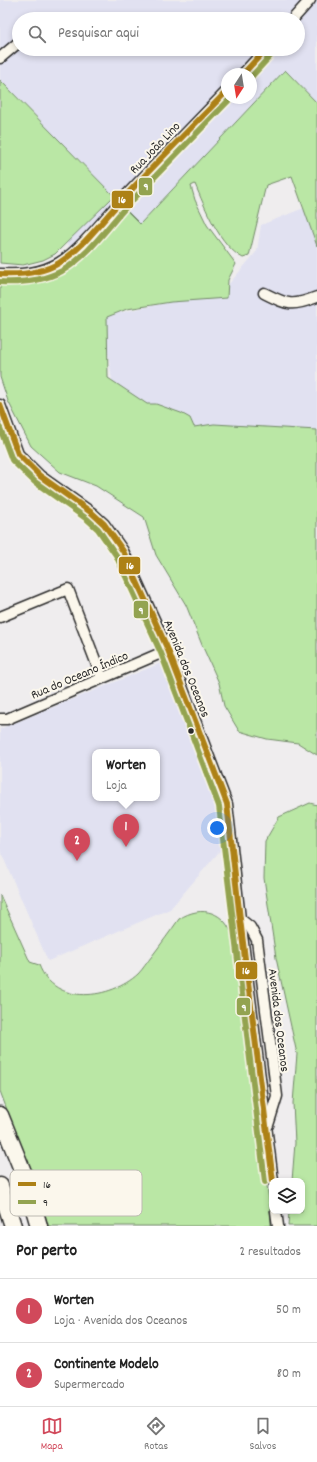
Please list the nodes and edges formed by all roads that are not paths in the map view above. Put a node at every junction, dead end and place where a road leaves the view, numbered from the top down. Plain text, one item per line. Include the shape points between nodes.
1 (310, 0) edge
2 (299, 12) edge
3 (12, 48) edge
4 (260, 56) edge
5 (0, 58) edge
6 (249, 68) edge
7 (221, 97) edge
8 (0, 274) edge
9 (264, 293) dead end
10 (317, 297) edge
11 (1, 410) edge
12 (0, 617) edge
13 (168, 650) junction
14 (102, 678) junction
15 (0, 719) edge
16 (240, 919) junction
17 (0, 1115) edge
18 (267, 1129) junction
19 (22, 1170) edge
20 (273, 1178) edge
21 (0, 1186) edge
22 (276, 1214) edge
23 (36, 1216) edge
24 (13, 1226) edge
25 (39, 1226) edge
26 (278, 1226) edge

1 - 2 street
3 - 5 street
4 - 6 street
7 - 8 street, Rua João Lino via 72,254 37,272
9 - 10 street via 292,304
11 - 13 street, Avenida dos Oceanos via 18,454 40,476 104,524 123,552
12 - 14 street via 68,589
13 - 14 street, Rua do Oceano Índico
13 - 16 street, Avenida dos Oceanos via 227,804
14 - 15 street, Rua do Oceano Índico via 7,719
16 - 18 street, Avenida dos Oceanos
16 - 18 street, Avenida dos Oceanos via 250,927 257,940 277,1096
17 - 19 highway
18 - 20 street, Avenida dos Oceanos
21 - 24 highway
22 - 26 street
23 - 25 highway

